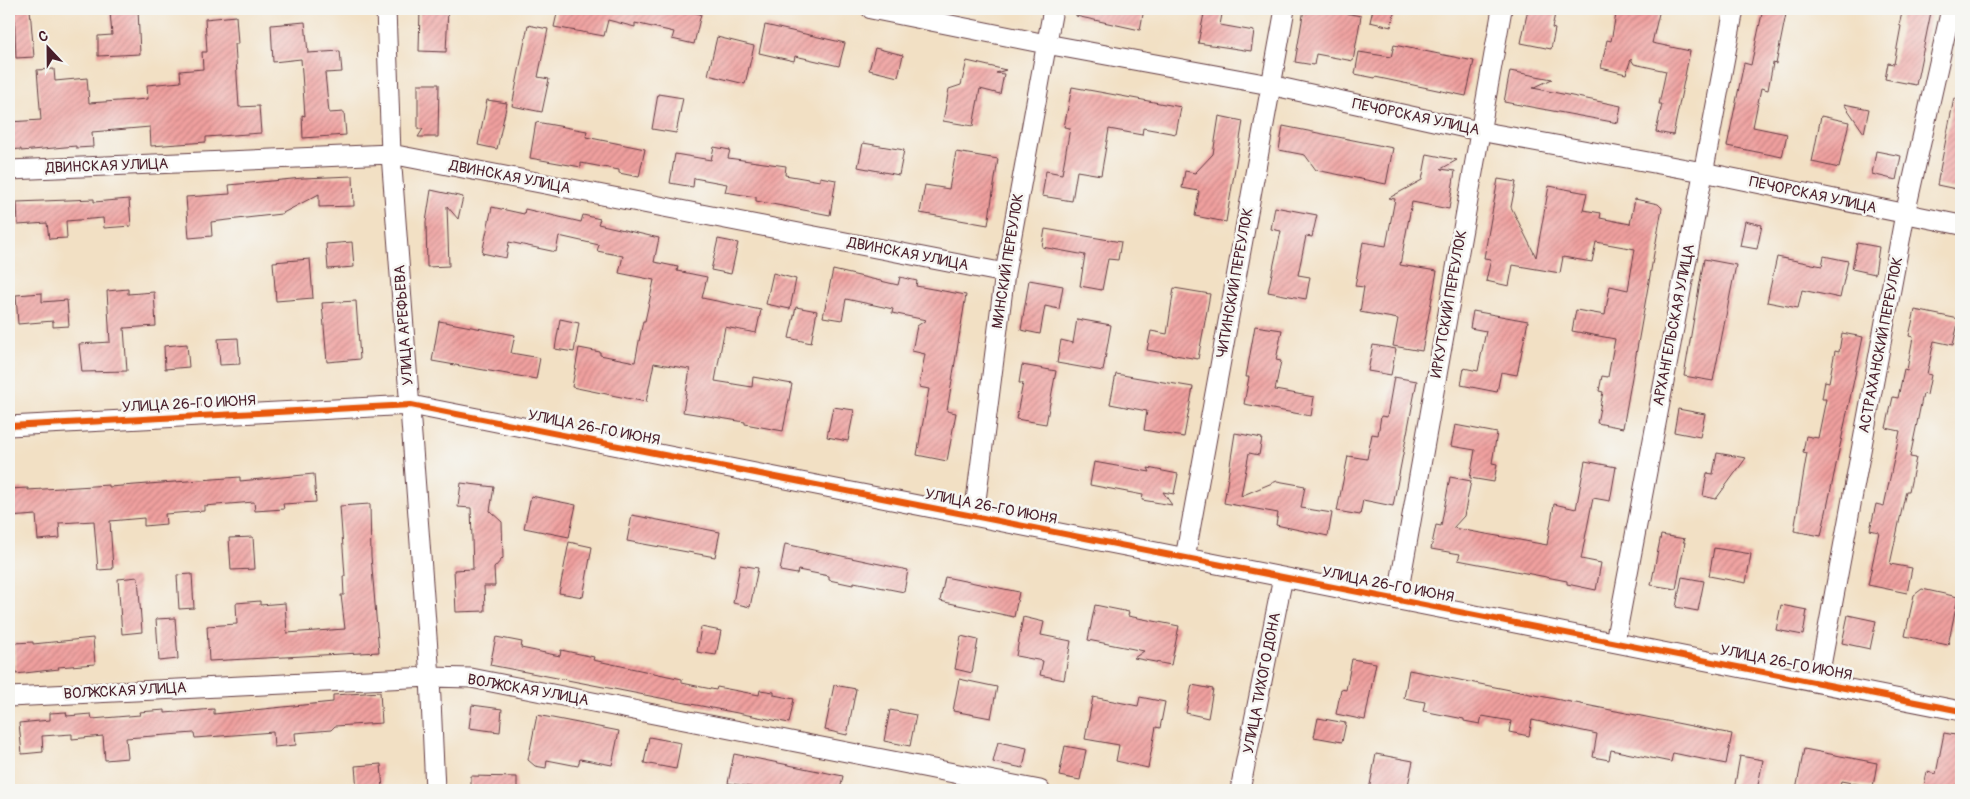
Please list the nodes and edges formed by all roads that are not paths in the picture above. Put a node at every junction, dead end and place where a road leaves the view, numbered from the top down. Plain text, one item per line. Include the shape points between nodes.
1 (386, 9) edge
2 (871, 9) edge
3 (1053, 9) edge
4 (1285, 9) edge
5 (1502, 9) edge
6 (1734, 9) edge
7 (1951, 9) edge
8 (1046, 44) junction
9 (1270, 85) junction
10 (1479, 130) junction
11 (391, 154) junction
12 (9, 170) edge
13 (1703, 172) junction
14 (1905, 214) junction
15 (1961, 225) edge
16 (1004, 273) junction
17 (411, 405) junction
18 (9, 426) edge
19 (974, 516) junction
20 (1185, 558) junction
21 (1283, 577) junction
22 (1397, 600) junction
23 (1615, 642) junction
24 (430, 677) junction
25 (1818, 682) junction
26 (9, 696) edge
27 (1961, 710) edge
28 (435, 790) edge
29 (1040, 790) edge
30 (1240, 790) edge

1 - 11 street, УЛИЦА АРЕФЬЕВА
2 - 8 street, ПЕЧОРСКАЯ УЛИЦА
3 - 8 street, МИНСКИЙ ПЕРЕУЛОК
4 - 9 street, ЧИТИНСКИЙ ПЕРЕУЛОК
5 - 10 street, ИРКУТСКИЙ ПЕРЕУЛОК
6 - 13 street, АРХАНГЕЛЬСКАЯ УЛИЦА
7 - 14 street, АСТРАХАНСКИЙ ПЕРЕУЛОК
8 - 9 street, ПЕЧОРСКАЯ УЛИЦА
8 - 16 street, МИНСКИЙ ПЕРЕУЛОК
9 - 10 street, ПЕЧОРСКАЯ УЛИЦА
9 - 20 street, ЧИТИНСКИЙ ПЕРЕУЛОК
10 - 13 street, ПЕЧОРСКАЯ УЛИЦА
10 - 22 street, ИРКУТСКИЙ ПЕРЕУЛОК
11 - 12 street, ДВИНСКАЯ УЛИЦА
11 - 16 street, ДВИНСКАЯ УЛИЦА
11 - 17 street, УЛИЦА АРЕФЬЕВА
13 - 14 street, ПЕЧОРСКАЯ УЛИЦА
13 - 23 street, АРХАНГЕЛЬСКАЯ УЛИЦА
14 - 15 street, ПЕЧОРСКАЯ УЛИЦА
14 - 25 street, АСТРАХАНСКИЙ ПЕРЕУЛОК
16 - 19 street, МИНСКИЙ ПЕРЕУЛОК
17 - 18 street, УЛИЦА 26-ГО ИЮНЯ
17 - 19 street, УЛИЦА 26-ГО ИЮНЯ
17 - 24 street, УЛИЦА АРЕФЬЕВА
19 - 20 street, УЛИЦА 26-ГО ИЮНЯ
20 - 21 street, УЛИЦА 26-ГО ИЮНЯ
21 - 22 street, УЛИЦА 26-ГО ИЮНЯ
21 - 30 street, УЛИЦА ТИХОГО ДОНА
22 - 23 street, УЛИЦА 26-ГО ИЮНЯ
23 - 25 street, УЛИЦА 26-ГО ИЮНЯ
24 - 26 street, ВОЛЖСКАЯ УЛИЦА
24 - 28 street, УЛИЦА АРЕФЬЕВА
24 - 29 street, ВОЛЖСКАЯ УЛИЦА via 471,678
25 - 27 street, УЛИЦА 26-ГО ИЮНЯ

